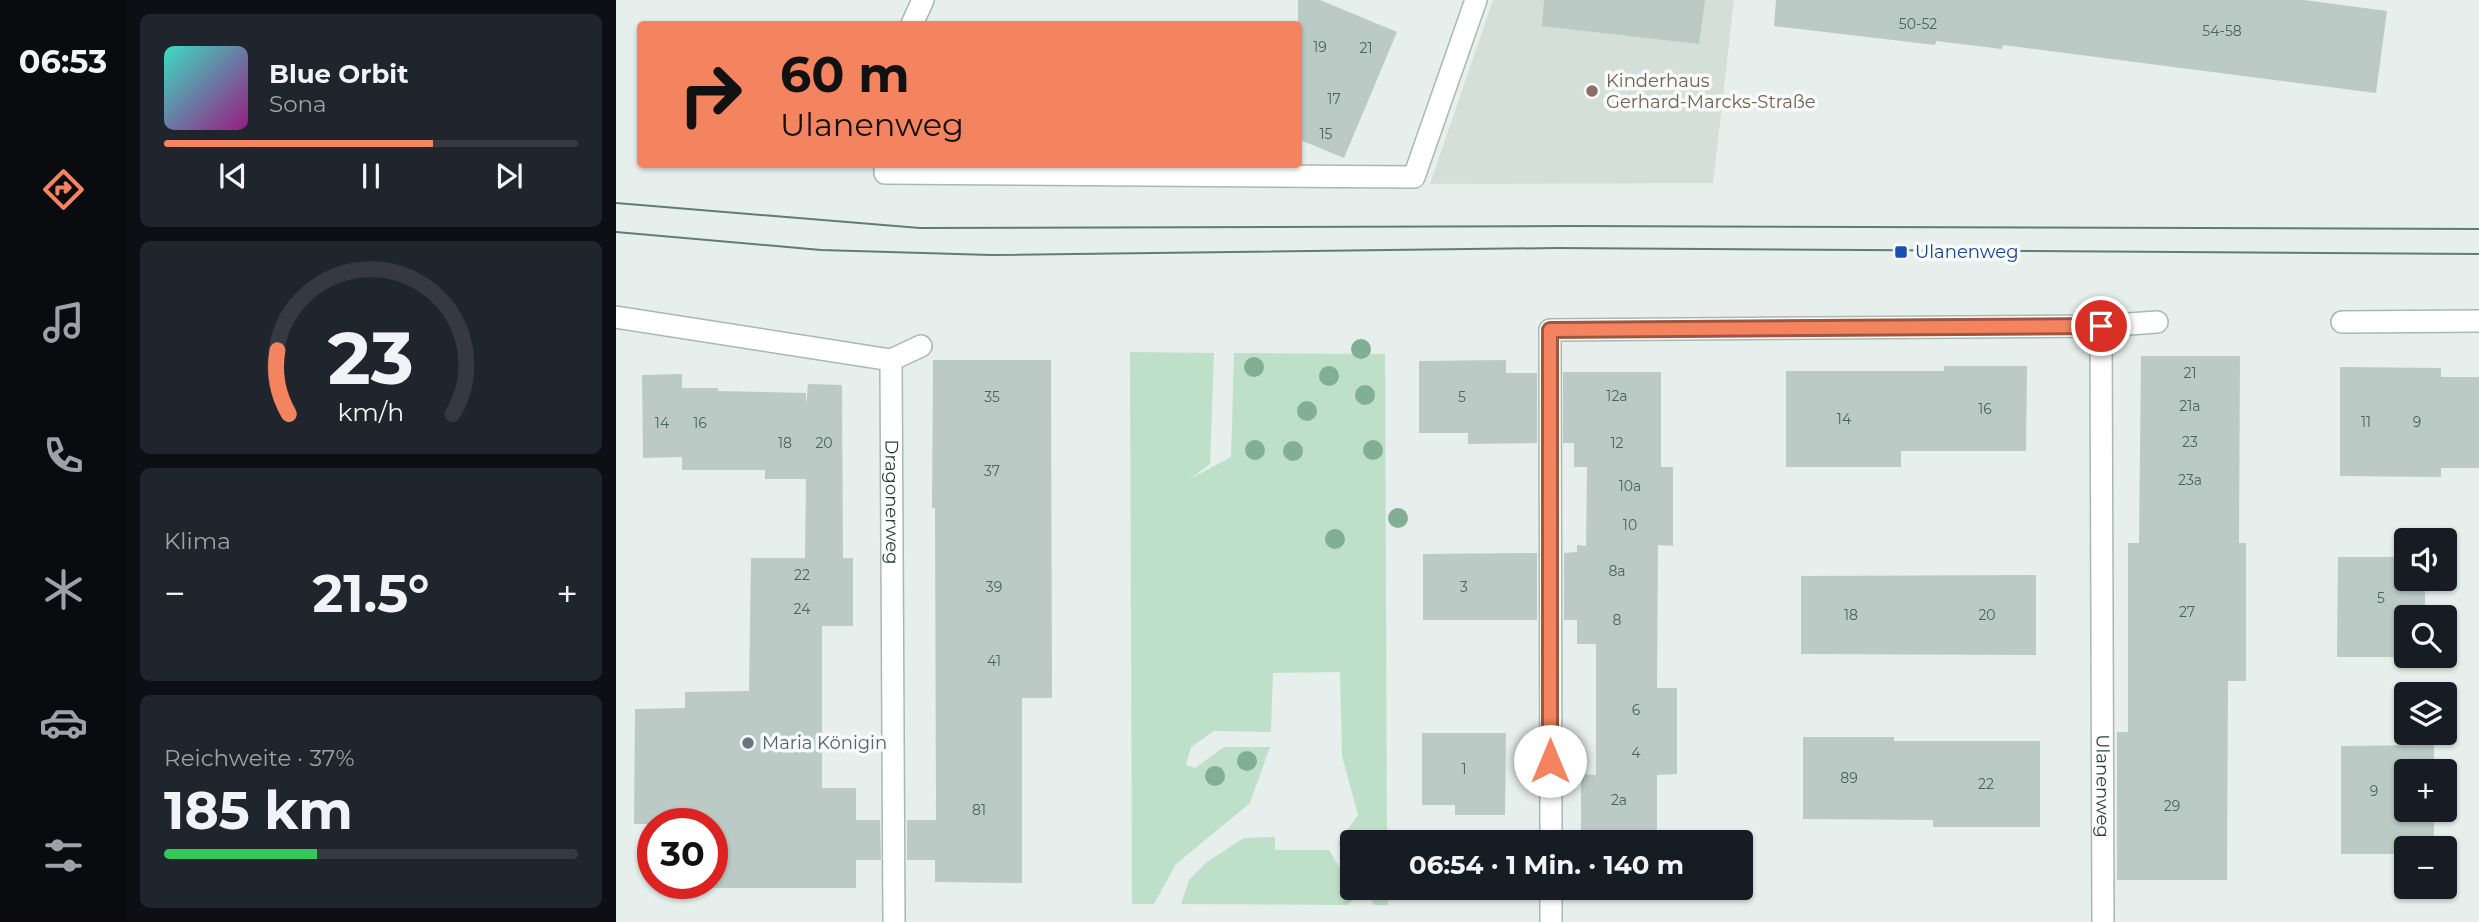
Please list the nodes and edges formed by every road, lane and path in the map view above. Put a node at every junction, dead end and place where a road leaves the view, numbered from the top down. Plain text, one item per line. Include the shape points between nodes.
1 (923, 0) edge
2 (1476, 0) edge
3 (913, 21) edge
4 (885, 168) edge
5 (616, 317) edge
6 (2479, 321) edge
7 (2342, 322) dead end
8 (2157, 323) dead end
9 (2101, 326) junction
10 (921, 346) dead end
11 (891, 360) junction
12 (1550, 830) edge
13 (1550, 900) edge
14 (894, 922) edge
15 (1551, 922) edge
16 (2103, 922) edge

1 - 3 street
2 - 4 street via 1414,177 885,173
5 - 11 street
6 - 7 street
8 - 9 street
9 - 12 street via 1550,330
9 - 16 street, Ulanenweg
10 - 11 street
11 - 14 street, Dragonerweg
13 - 15 street

